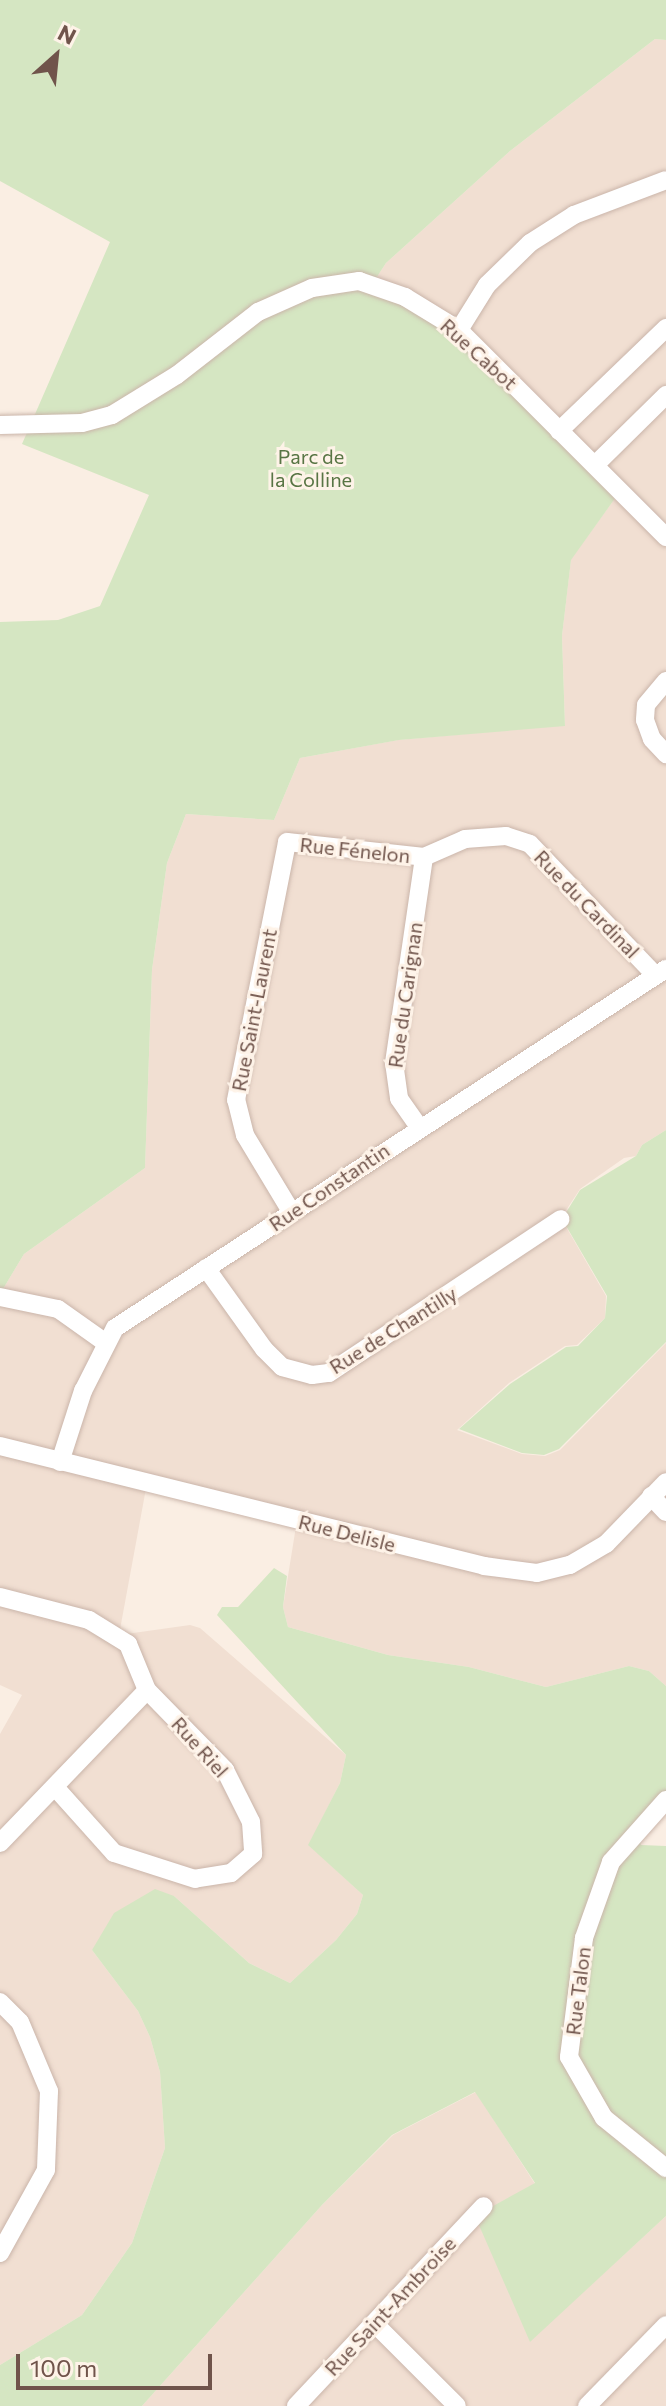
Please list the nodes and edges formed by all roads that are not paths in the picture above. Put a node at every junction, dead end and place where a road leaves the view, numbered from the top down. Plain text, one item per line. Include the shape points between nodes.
1 (666, 180) edge
2 (666, 328) edge
3 (459, 330) junction
4 (666, 395) edge
5 (0, 425) edge
6 (559, 431) junction
7 (595, 465) junction
8 (666, 537) edge
9 (666, 681) edge
10 (666, 754) edge
11 (287, 842) joint
12 (424, 857) junction
13 (660, 972) edge
14 (419, 1127) junction
15 (292, 1213) junction
16 (561, 1219) dead end
17 (206, 1268) junction
18 (0, 1297) edge
19 (106, 1343) junction
20 (0, 1446) edge
21 (60, 1462) junction
22 (666, 1482) edge
23 (651, 1496) junction
24 (666, 1512) edge
25 (0, 1597) edge
26 (147, 1690) junction
27 (55, 1787) junction
28 (666, 1800) edge
29 (0, 1843) edge
30 (0, 2002) edge
31 (666, 2168) edge
32 (484, 2206) dead end
33 (0, 2253) edge
34 (374, 2323) junction
35 (666, 2325) edge
36 (296, 2406) edge
37 (457, 2406) edge
38 (587, 2406) edge

1 - 3 street via 574,215 530,243 487,285
2 - 6 street
3 - 5 street, Rue Cabot via 373,283 339,280 258,312 132,404 82,423
3 - 6 street, Rue Cabot
4 - 7 street
6 - 7 street, Rue Cabot
7 - 8 street, Rue Cabot
9 - 10 street via 646,705 645,720 652,739
11 - 12 street, Rue Fénelon
11 - 15 street, Rue Saint-Laurent via 236,1100 245,1135
12 - 13 street, Rue du Cardinal via 465,839 523,841
12 - 14 street, Rue du Carignan via 394,1063 399,1098
13 - 14 street, Rue Constantin
14 - 15 street, Rue Constantin
15 - 17 street, Rue Constantin
16 - 17 street, Rue de Chantilly via 329,1373 312,1375 282,1367
17 - 19 street, Rue Constantin via 115,1328
18 - 19 street via 58,1309
19 - 21 street, Rue Constantin via 83,1391
20 - 21 street, Rue Delisle
21 - 23 street, Rue Delisle via 484,1566 537,1573 570,1565 606,1544
22 - 23 street, Rue Delisle
23 - 24 street
25 - 26 street, Rue Riel via 89,1620 124,1639 137,1657
26 - 27 street
26 - 27 street, Rue Riel via 225,1770 251,1822 253,1854 231,1873 195,1879 114,1853
27 - 29 street
28 - 31 street, Rue Talon via 611,1862 584,1938 569,2057 604,2118
30 - 33 street via 20,2022 49,2091 46,2170
32 - 34 street, Rue Saint-Ambroise
34 - 36 street, Rue Saint-Ambroise
34 - 37 street
35 - 38 street

